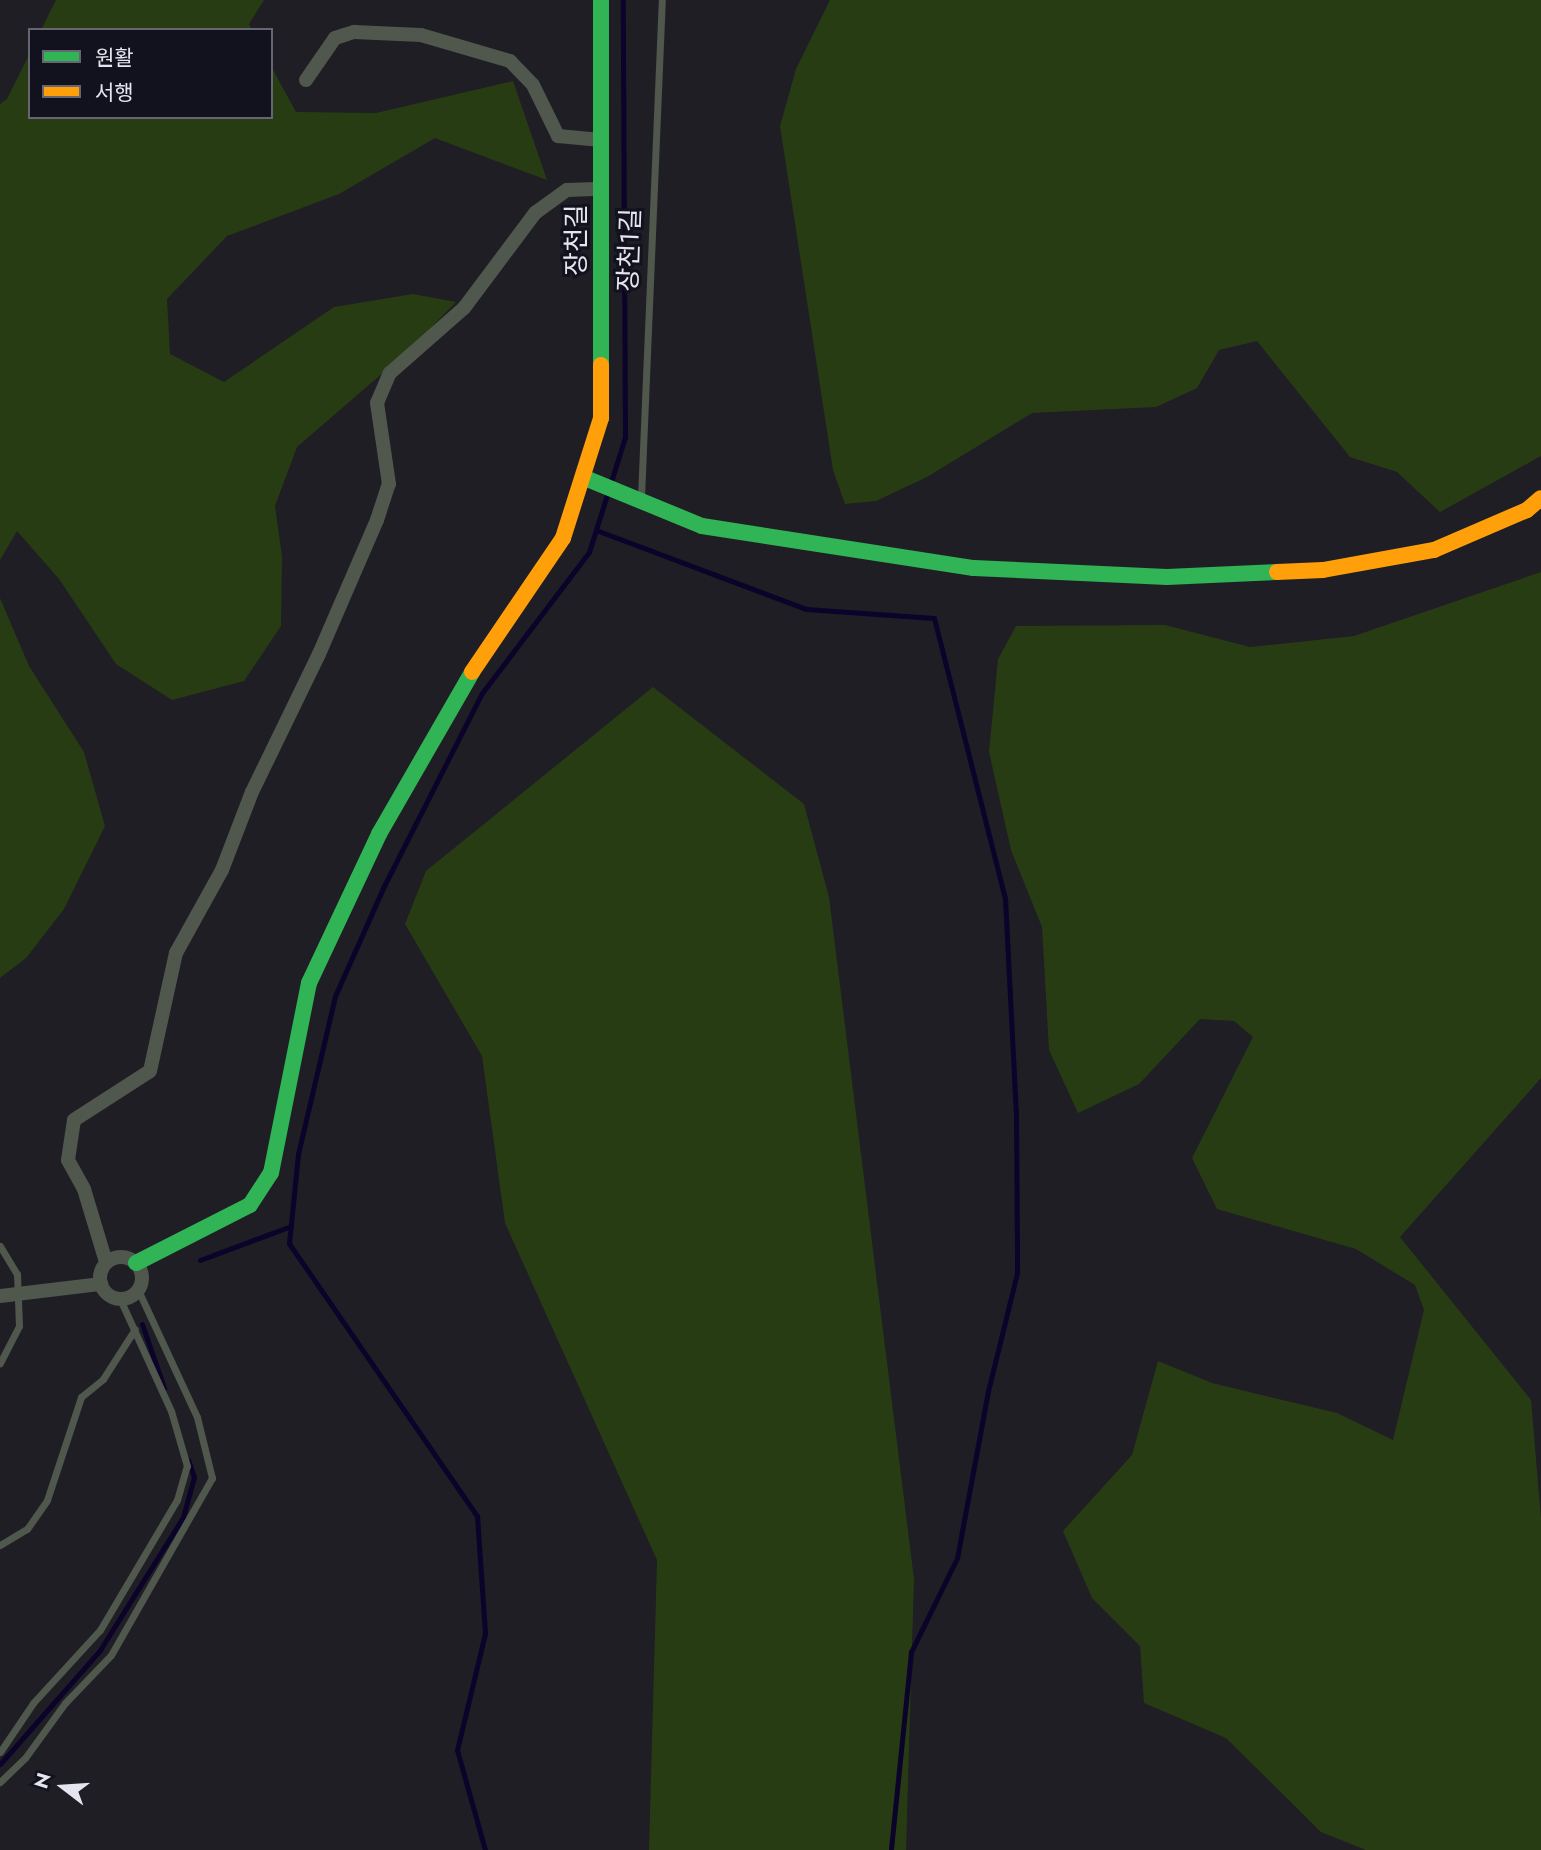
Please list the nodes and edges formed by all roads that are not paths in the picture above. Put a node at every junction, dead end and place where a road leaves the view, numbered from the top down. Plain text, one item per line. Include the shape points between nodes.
1 (601, 0) edge
2 (662, 0) edge
3 (306, 80) dead end
4 (601, 140) junction
5 (601, 189) junction
6 (589, 480) junction
7 (1541, 498) edge
8 (635, 499) junction
9 (0, 1246) edge
10 (106, 1262) junction
11 (136, 1263) junction
12 (100, 1284) junction
13 (138, 1290) junction
14 (19, 1295) junction
15 (0, 1296) edge
16 (120, 1299) junction
17 (135, 1329) junction
18 (0, 1363) edge
19 (0, 1545) edge
20 (0, 1752) edge
21 (0, 1782) edge

1 - 4 street, 장천길
2 - 8 lane, 장천1길
3 - 4 street via 335,38 354,32 421,35 510,61 533,85 558,136
4 - 5 street, 장천길
5 - 6 street, 장천길 via 601,418
5 - 10 street via 567,190 535,213 464,307 390,373 377,403 389,484 377,520 252,792 222,870 176,953 150,1071 74,1120 68,1160 84,1189
6 - 8 street
6 - 11 street, 장천길 via 563,538 456,696 379,834 309,983 271,1173 250,1205
7 - 8 street via 1527,510 1434,550 1323,570 1167,576 974,568 702,526
9 - 14 lane via 17,1274
10 - 11 street via 121,1257
10 - 12 street
11 - 13 street via 142,1276
12 - 14 street
12 - 16 street
13 - 16 street
13 - 21 lane via 197,1417 212,1478 111,1655
14 - 15 street
14 - 18 lane via 19,1326
16 - 17 lane
17 - 19 lane via 103,1379 81,1396 47,1500 27,1529
17 - 20 lane via 171,1411 187,1466 177,1500 100,1630 33,1703

